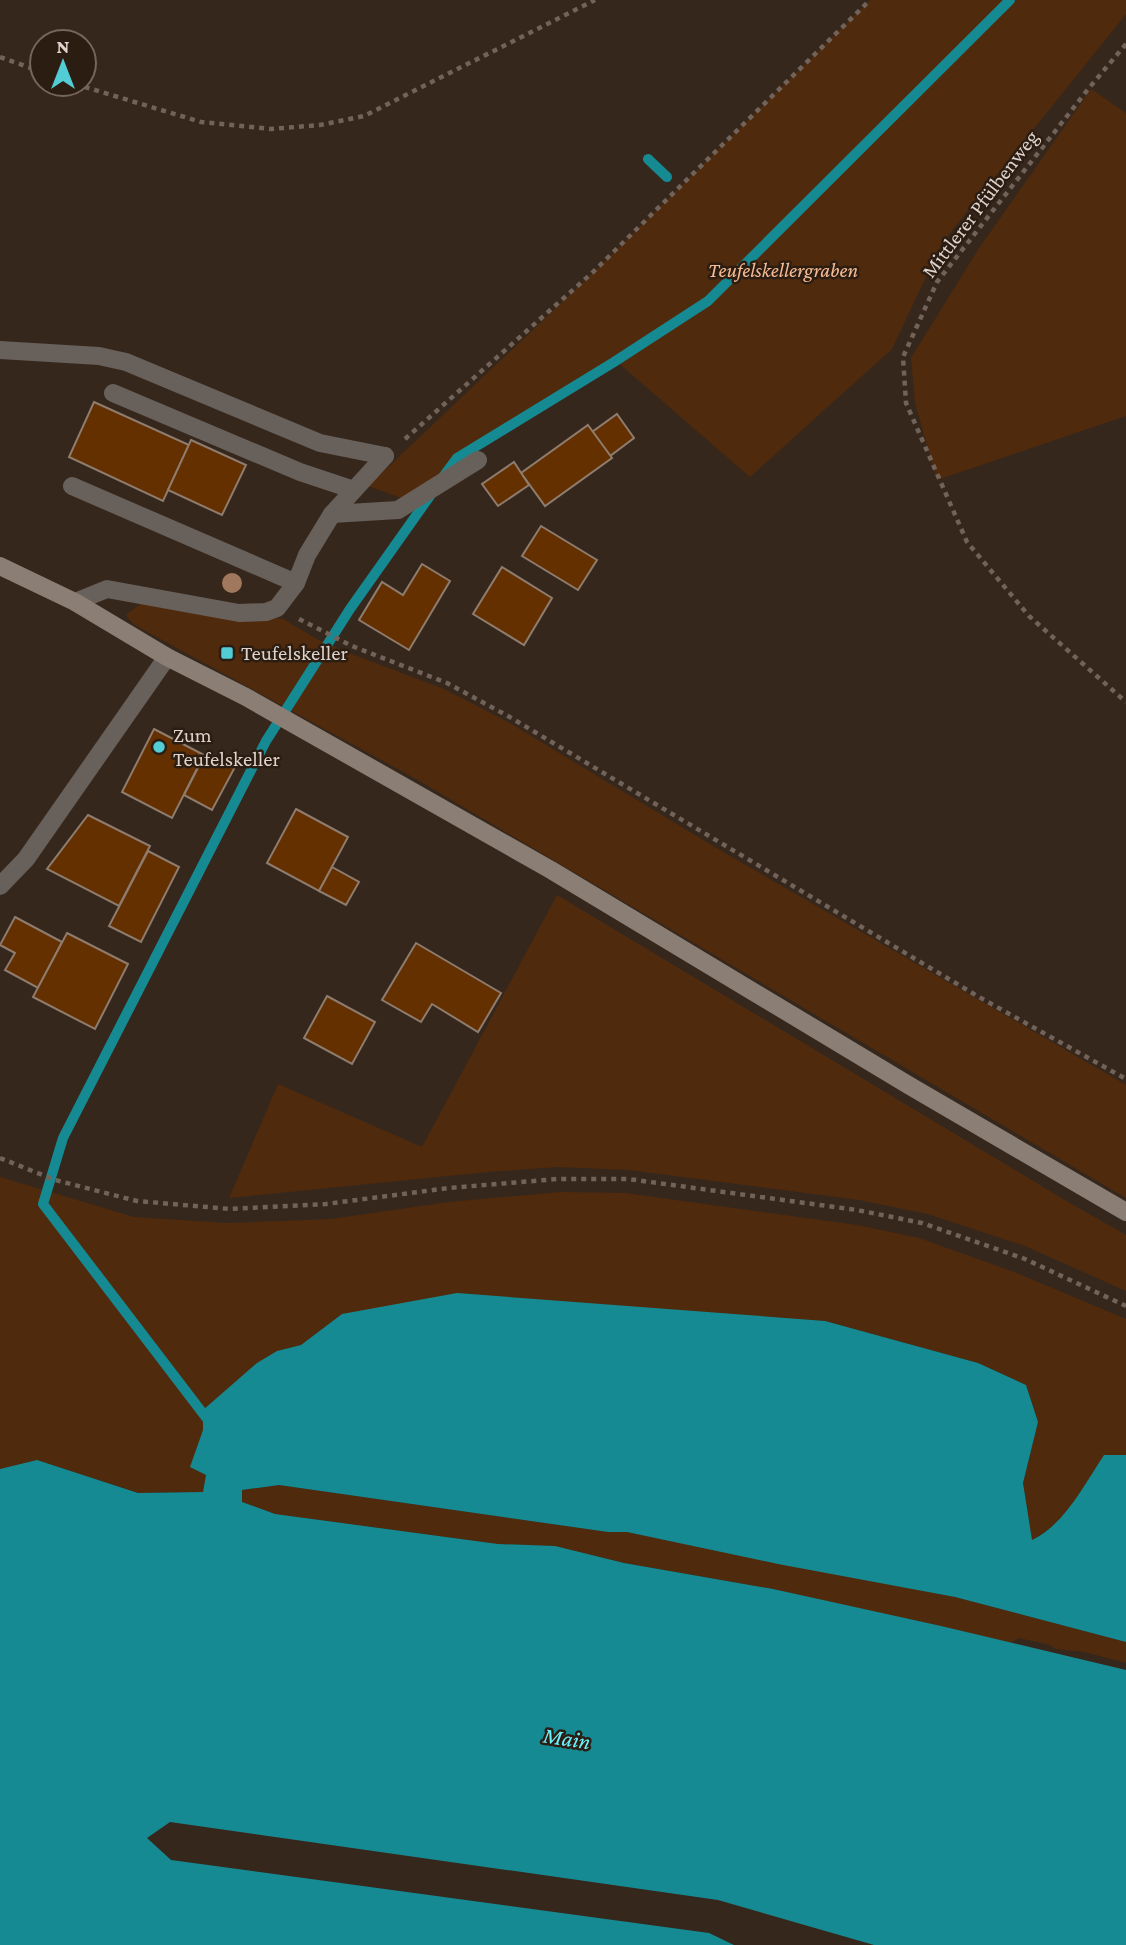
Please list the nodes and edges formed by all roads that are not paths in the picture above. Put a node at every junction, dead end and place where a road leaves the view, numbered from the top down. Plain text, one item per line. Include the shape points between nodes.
1 (0, 350) edge
2 (113, 393) dead end
3 (478, 460) dead end
4 (72, 486) dead end
5 (354, 490) junction
6 (332, 514) junction
7 (0, 566) edge
8 (296, 583) junction
9 (75, 602) junction
10 (167, 657) junction
11 (0, 886) edge
12 (1126, 1212) edge

1 - 5 street via 126,362 320,443 385,456
2 - 5 street
3 - 6 street via 397,510
4 - 8 street
5 - 6 street
6 - 8 street
7 - 9 main road
8 - 9 street via 277,608 266,612 239,613 107,589
9 - 10 main road
10 - 11 street via 26,859
10 - 12 main road via 551,870

